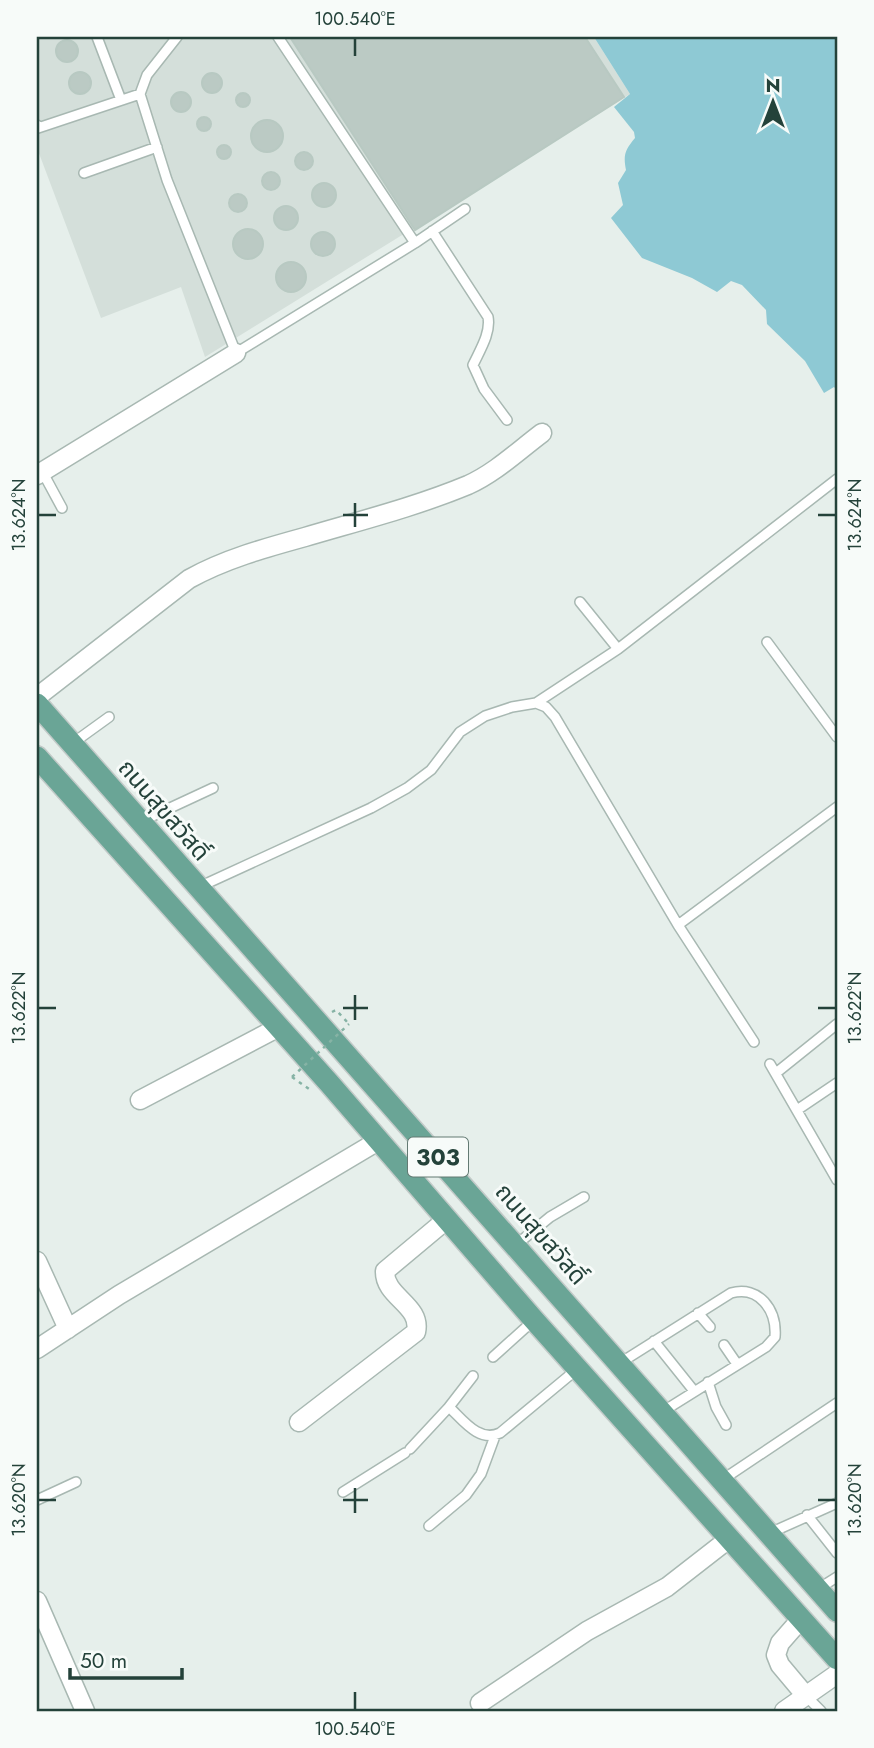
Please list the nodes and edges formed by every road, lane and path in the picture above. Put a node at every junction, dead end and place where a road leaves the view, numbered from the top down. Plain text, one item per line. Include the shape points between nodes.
1 (97, 37) edge
2 (177, 37) edge
3 (278, 37) edge
4 (140, 94) junction
5 (121, 100) junction
6 (37, 125) edge
7 (157, 147) junction
8 (84, 173) dead end
9 (465, 209) dead end
10 (432, 231) junction
11 (415, 243) junction
12 (236, 353) junction
13 (508, 420) dead end
14 (542, 433) dead end
15 (40, 473) edge
16 (837, 479) edge
17 (62, 508) dead end
18 (580, 602) dead end
19 (767, 642) dead end
20 (618, 649) junction
21 (37, 697) edge
22 (536, 703) junction
23 (37, 704) edge
24 (109, 717) dead end
25 (837, 737) edge
26 (72, 744) junction
27 (37, 757) edge
28 (213, 788) dead end
29 (837, 807) edge
30 (140, 822) junction
31 (197, 888) junction
32 (678, 925) junction
33 (349, 1024) dead end
34 (837, 1024) edge
35 (279, 1027) junction
36 (754, 1042) dead end
37 (770, 1064) dead end
38 (776, 1073) junction
39 (292, 1077) dead end
40 (837, 1083) edge
41 (140, 1100) dead end
42 (797, 1110) junction
43 (378, 1142) junction
44 (837, 1180) edge
45 (584, 1197) dead end
46 (446, 1220) junction
47 (516, 1245) junction
48 (37, 1261) edge
49 (698, 1314) junction
50 (534, 1320) junction
51 (710, 1326) dead end
52 (68, 1329) junction
53 (654, 1341) junction
54 (724, 1345) dead end
55 (37, 1349) edge
56 (493, 1357) dead end
57 (620, 1363) junction
58 (737, 1364) junction
59 (578, 1369) junction
60 (472, 1376) dead end
61 (708, 1382) junction
62 (694, 1391) junction
63 (837, 1403) edge
64 (449, 1407) junction
65 (662, 1412) junction
66 (299, 1422) dead end
67 (726, 1425) dead end
68 (495, 1436) junction
69 (721, 1480) junction
70 (76, 1482) dead end
71 (343, 1492) dead end
72 (37, 1500) edge
73 (837, 1503) edge
74 (807, 1515) junction
75 (429, 1526) dead end
76 (768, 1534) junction
77 (730, 1538) junction
78 (837, 1553) edge
79 (837, 1577) edge
80 (818, 1589) junction
81 (37, 1601) edge
82 (837, 1611) edge
83 (801, 1619) junction
84 (837, 1659) edge
85 (837, 1674) edge
86 (806, 1696) junction
87 (480, 1703) dead end
88 (85, 1711) edge
89 (784, 1711) edge
90 (821, 1711) edge

1 - 5 lane
2 - 4 lane via 147,75
3 - 11 lane
4 - 5 lane
4 - 7 lane
5 - 6 lane
7 - 8 lane
7 - 12 lane
9 - 10 lane
10 - 11 lane
10 - 13 lane via 488,317 487,335 474,365 484,389
11 - 12 lane
12 - 15 street
14 - 21 street via 468,484 207,569
15 - 17 lane
16 - 20 lane
18 - 20 lane
19 - 25 lane
20 - 22 lane
22 - 31 lane via 485,716 460,732 430,770 407,788
22 - 32 lane via 555,717
23 - 26 main road, ถนนสุขสวัสดิ์ / 303
24 - 26 lane
26 - 30 main road, ถนนสุขสวัสดิ์ / 303
27 - 35 main road, 303
28 - 30 lane
29 - 32 lane
30 - 31 main road, ถนนสุขสวัสดิ์ / 303
31 - 47 main road, ถนนสุขสวัสดิ์ / 303
32 - 36 lane
33 - 39 path, bridge
34 - 38 lane
35 - 41 street
35 - 43 main road, 303
37 - 38 lane
38 - 42 lane
40 - 42 lane
42 - 44 lane
43 - 46 main road, 303
43 - 52 street
45 - 47 lane
46 - 50 main road, 303
46 - 66 street via 385,1271 388,1286 416,1316 416,1332
47 - 57 main road, ถนนสุขสวัสดิ์ / 303
48 - 52 street
49 - 51 lane
49 - 53 lane
49 - 58 lane via 744,1290 756,1294 771,1312 775,1337
50 - 56 lane
50 - 59 main road, 303
52 - 55 street
53 - 57 lane
53 - 62 lane
54 - 58 lane
57 - 65 main road, ถนนสุขสวัสดิ์ / 303
58 - 61 lane
59 - 68 lane
59 - 77 main road, 303
60 - 64 lane
61 - 62 lane
61 - 67 lane
62 - 65 lane
63 - 69 lane
64 - 68 lane via 478,1433
64 - 71 lane via 407,1451
65 - 69 main road, ถนนสุขสวัสดิ์ / 303
68 - 75 lane via 481,1474 466,1495
69 - 76 main road, ถนนสุขสวัสดิ์ / 303
70 - 72 lane
73 - 74 lane
74 - 76 lane
74 - 78 lane
76 - 80 main road, ถนนสุขสวัสดิ์ / 303
77 - 83 main road, 303
77 - 87 street via 667,1587 587,1631
79 - 80 lane
80 - 82 main road, ถนนสุขสวัสดิ์ / 303
81 - 88 street
83 - 84 main road, 303
83 - 86 street via 780,1643 776,1655
85 - 86 street
86 - 89 street
86 - 90 lane

